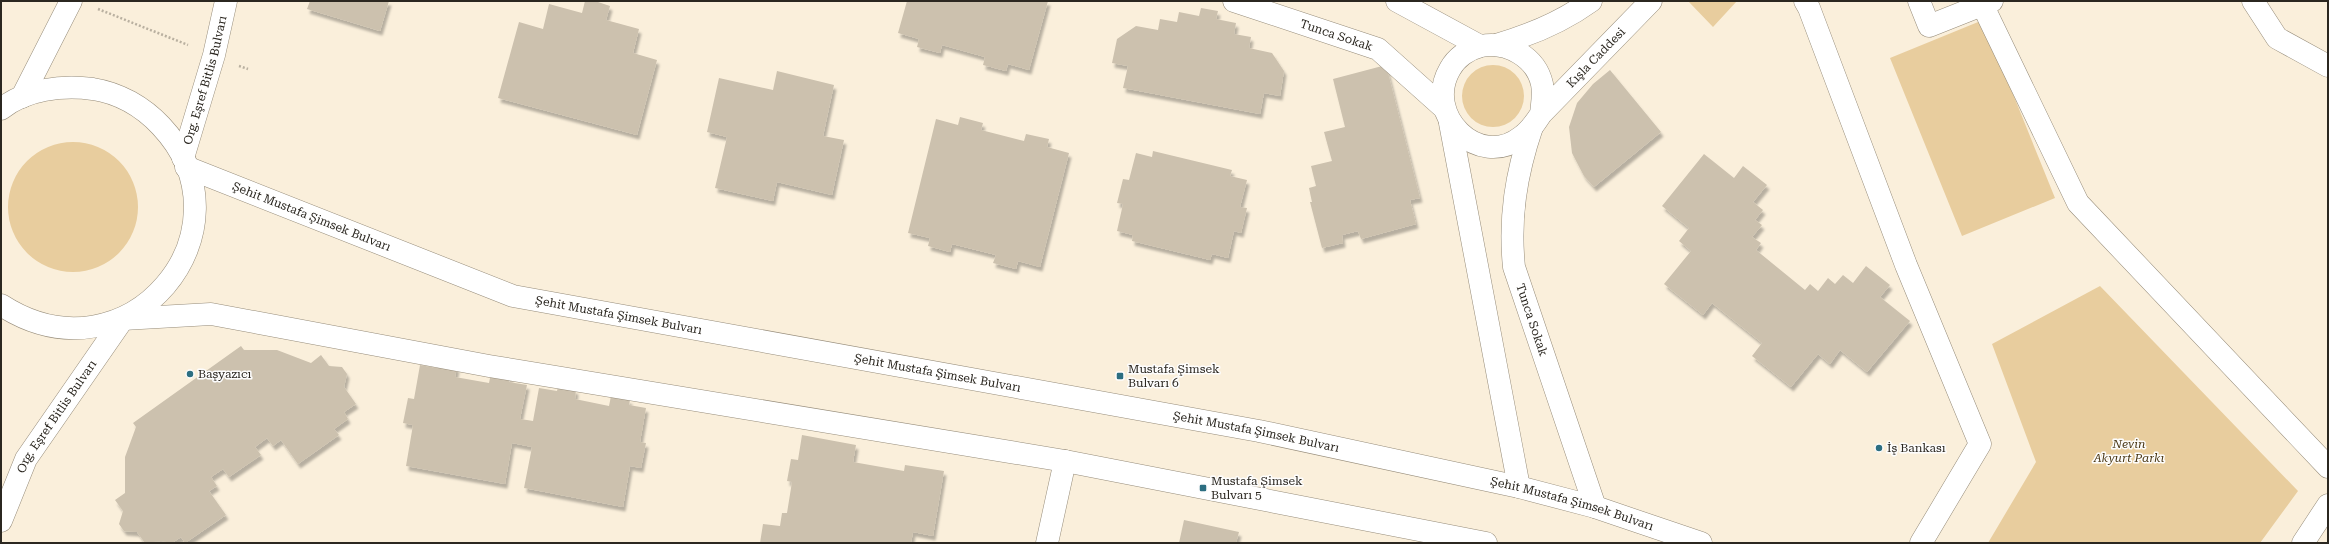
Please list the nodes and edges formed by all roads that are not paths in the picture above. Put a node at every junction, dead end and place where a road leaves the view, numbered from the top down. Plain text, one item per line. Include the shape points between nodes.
1 (70, 1) edge
2 (226, 1) edge
3 (1234, 1) edge
4 (1397, 1) edge
5 (1591, 1) edge
6 (1651, 1) edge
7 (1805, 1) edge
8 (1919, 1) edge
9 (2253, 1) edge
10 (1987, 3) edge
11 (1488, 46) junction
12 (2328, 66) edge
13 (8, 104) edge
14 (1447, 116) junction
15 (1536, 121) junction
16 (184, 163) junction
17 (1, 305) edge
18 (123, 319) junction
19 (1065, 461) junction
20 (2328, 468) edge
21 (1519, 487) junction
22 (2328, 505) edge
23 (1595, 507) junction
24 (1, 521) edge
25 (1047, 543) edge
26 (1486, 543) edge
27 (1701, 543) edge
28 (1921, 543) edge
29 (2303, 543) edge

1 - 13 main road
2 - 16 main road, Org. Eşref Bitlis Bulvarı
3 - 14 main road, Tunca Sokak via 1378,49
4 - 11 main road
5 - 11 main road via 1551,26 1524,37
6 - 15 main road, Kışla Caddesi
7 - 28 main road via 1906,265 1980,444
8 - 10 main road via 1929,26
9 - 12 main road via 2278,38
10 - 20 main road via 2078,203
11 - 14 main road via 1465,53 1453,63 1445,77 1442,92
11 - 15 main road via 1511,48 1525,56 1536,68 1542,83 1543,98
13 - 16 main road via 48,89 76,87 109,93 128,100 150,115 169,135
14 - 15 main road via 1461,135 1474,143 1490,146 1506,145 1521,138
14 - 21 main road
15 - 23 main road, Tunca Sokak via 1521,160 1514,193 1514,267
16 - 18 main road via 191,184 194,211 190,238 181,263 161,291
16 - 21 main road, Şehit Mustafa Şimsek Bulvarı via 513,296 1259,432
17 - 18 main road via 17,315 43,325 70,329 96,327
18 - 19 main road via 211,314 489,366
18 - 24 main road, Org. Eşref Bitlis Bulvarı via 26,459
19 - 25 main road
19 - 26 main road
21 - 23 main road, Şehit Mustafa Şimsek Bulvarı
22 - 29 main road
23 - 27 main road, Şehit Mustafa Şimsek Bulvarı

